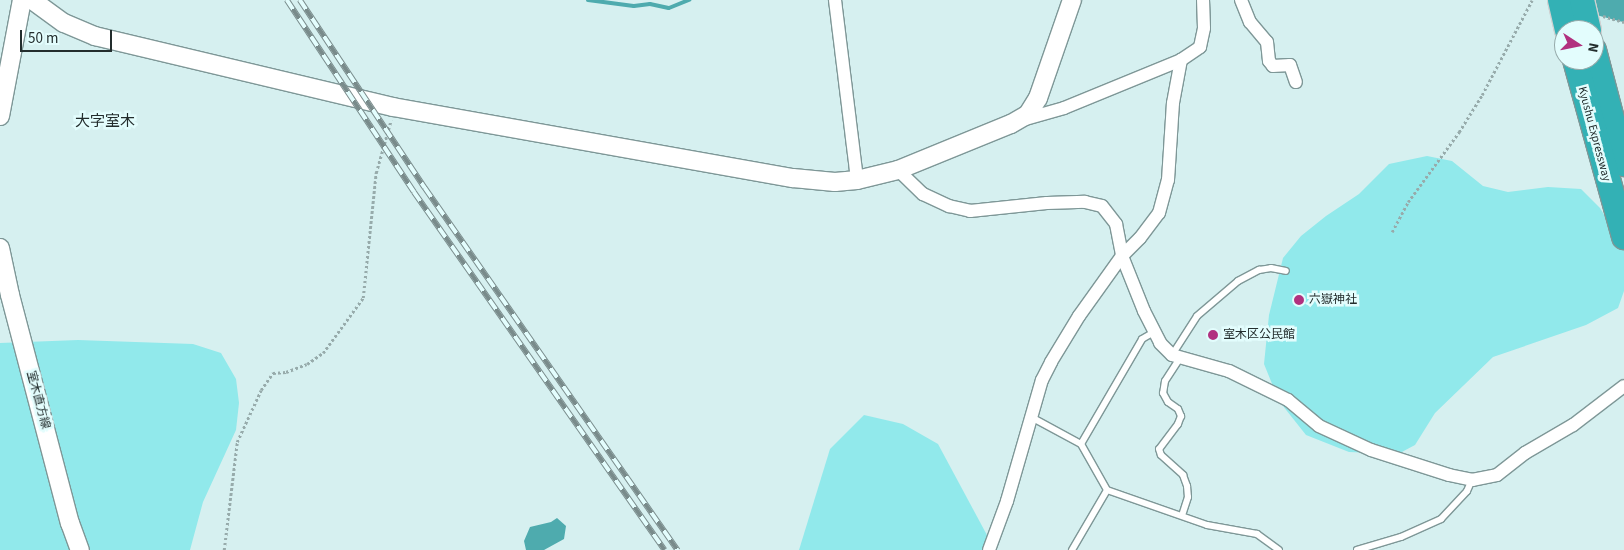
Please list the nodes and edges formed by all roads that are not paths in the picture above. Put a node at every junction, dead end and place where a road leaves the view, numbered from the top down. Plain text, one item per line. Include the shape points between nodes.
1 (22, 0) edge
2 (32, 0) edge
3 (835, 0) edge
4 (1072, 0) edge
5 (1203, 0) edge
6 (1241, 0) edge
7 (1560, 0) edge
8 (1582, 0) edge
9 (1565, 20) edge
10 (1587, 20) edge
11 (1181, 60) junction
12 (1582, 70) edge
13 (1593, 70) edge
14 (1296, 82) dead end
15 (1592, 85) junction
16 (0, 116) edge
17 (1011, 124) junction
18 (1624, 164) edge
19 (898, 170) junction
20 (857, 180) junction
21 (1624, 236) edge
22 (0, 248) edge
23 (1122, 256) junction
24 (1286, 271) dead end
25 (1154, 332) junction
26 (1176, 356) junction
27 (1624, 386) edge
28 (1031, 417) junction
29 (1081, 444) junction
30 (1472, 480) junction
31 (1107, 490) junction
32 (1182, 515) junction
33 (80, 550) edge
34 (989, 550) edge
35 (1072, 550) edge
36 (1279, 550) edge
37 (1357, 550) edge

1 - 16 street
2 - 20 street via 64,23 95,36 393,107 793,178
3 - 20 street
4 - 17 street via 1038,98 1028,114
5 - 11 street via 1204,28 1200,47
6 - 14 street via 1250,22 1267,42 1268,61 1274,66 1290,65
7 - 9 highway, bridge
8 - 10 highway, bridge
11 - 17 street via 1064,108
11 - 23 street via 1173,104 1168,180 1159,212
12 - 15 highway, Kyushu Expressway
13 - 15 highway, Kyushu Expressway
15 - 18 highway, Kyushu Expressway
15 - 21 highway, Kyushu Expressway
17 - 19 street
19 - 20 street
19 - 23 street via 924,194 949,206 970,211 1057,202 1102,206 1116,224
22 - 33 street, 室木直方線 via 65,504
23 - 25 street
23 - 28 street via 1051,362
24 - 26 lane via 1259,270 1238,281 1197,316
25 - 26 street via 1160,343
25 - 29 lane via 1142,339
26 - 30 street via 1229,371 1255,383 1288,400 1319,426 1371,450 1449,476
26 - 32 lane via 1162,393 1181,416 1159,450 1183,475 1188,486
27 - 30 street via 1573,425 1525,453 1498,474
28 - 29 lane
28 - 34 street
29 - 31 lane
30 - 37 lane via 1442,519 1401,537
31 - 32 lane
31 - 35 lane
32 - 36 lane via 1207,525 1257,534

